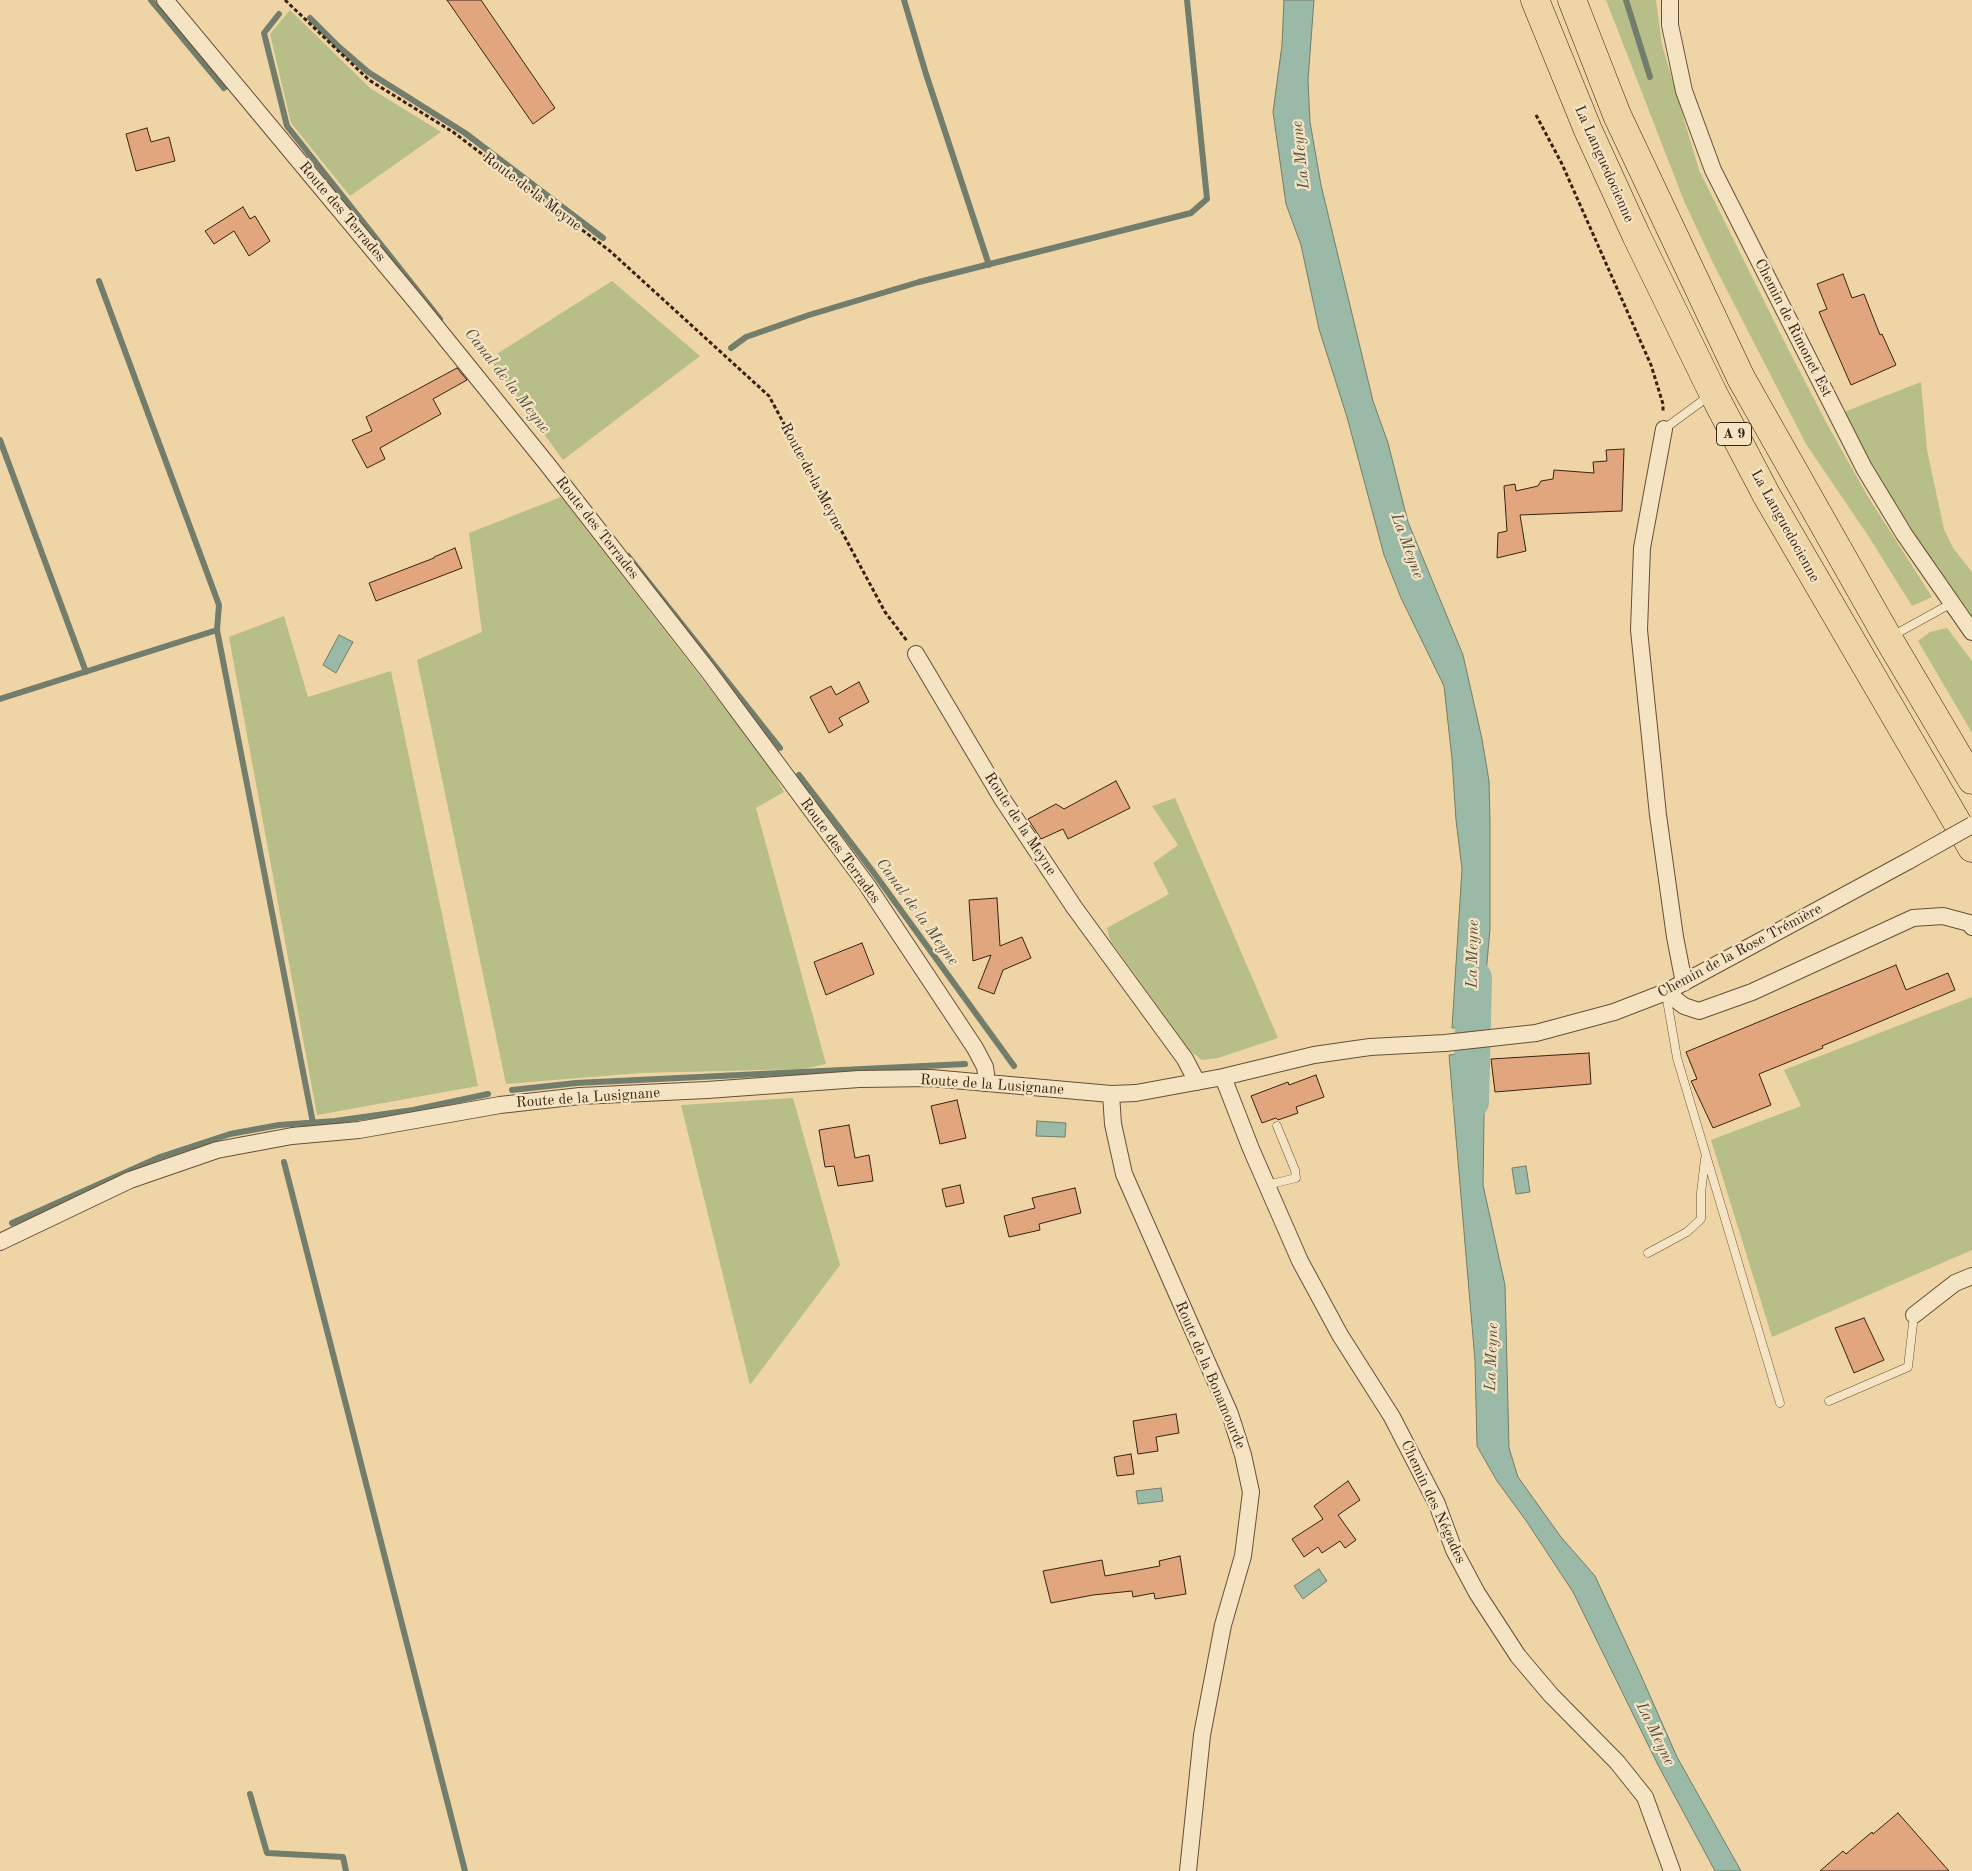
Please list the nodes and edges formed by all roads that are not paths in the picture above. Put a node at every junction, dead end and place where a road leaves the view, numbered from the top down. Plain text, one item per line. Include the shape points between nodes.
1 (166, 0) edge
2 (1535, 0) edge
3 (1572, 0) edge
4 (1670, 0) edge
5 (1713, 393) junction
6 (1664, 428) joint
7 (1952, 603) junction
8 (1972, 632) edge
9 (1888, 638) junction
10 (916, 654) road end
11 (1972, 780) edge
12 (1972, 825) edge
13 (1972, 848) edge
14 (1972, 927) edge
15 (1684, 983) junction
16 (1666, 992) junction
17 (1223, 1077) junction
18 (1197, 1082) junction
19 (984, 1083) junction
20 (1112, 1094) junction
21 (1278, 1126) dead end
22 (1706, 1155) junction
23 (1267, 1185) junction
24 (0, 1242) edge
25 (1648, 1253) dead end
26 (1972, 1276) edge
27 (1914, 1315) joint
28 (1829, 1401) dead end
29 (1780, 1403) dead end
30 (1188, 1871) edge
31 (1672, 1871) edge

1 - 19 street, Route des Terrades via 417,303 709,672 867,885 975,1048 985,1067
2 - 5 highway, La Languedocienne / A 9 via 1600,156
3 - 9 highway, A 9 via 1617,114 1741,378
4 - 7 street, Chemin de Rimonet Est via 1670,25 1684,90 1713,170 1864,468 1904,534
5 - 6 lane
5 - 13 highway, La Languedocienne / A 9 via 1772,505
6 - 15 street via 1642,548 1639,630 1658,815
7 - 8 street, Chemin de Rimonet Est
7 - 9 lane
9 - 11 highway, A 9
10 - 18 street, Route de la Meyne via 1001,797 1074,907 1185,1059
12 - 15 street, Chemin de la Rose Trémière, bridge
14 - 16 street via 1969,923 1943,916 1913,918 1752,992 1699,1011 1684,1006
15 - 16 street, Chemin de la Rose Trémière
16 - 17 street, Chemin de la Rose Trémière via 1614,1012 1536,1033 1370,1047 1314,1055
16 - 22 lane via 1677,1058
17 - 18 street, Chemin de la Rose Trémière
17 - 23 street, Chemin des Négades
18 - 20 street, Route de la Lusignane
19 - 20 street, Route de la Lusignane
19 - 24 street, Route de la Lusignane via 931,1078 858,1079 580,1096 500,1105 359,1130 292,1136 217,1150 130,1180
20 - 30 street, Route de la Bonamourde via 1112,1124 1124,1174 1230,1414 1251,1492 1243,1556 1223,1625 1202,1735
21 - 23 lane via 1296,1178
22 - 25 lane via 1701,1219 1688,1232
22 - 29 lane
23 - 31 street, Chemin des Négades via 1309,1278 1340,1335 1392,1416 1477,1593 1518,1656 1617,1762 1644,1797
26 - 27 street via 1955,1283
27 - 28 lane via 1908,1367

